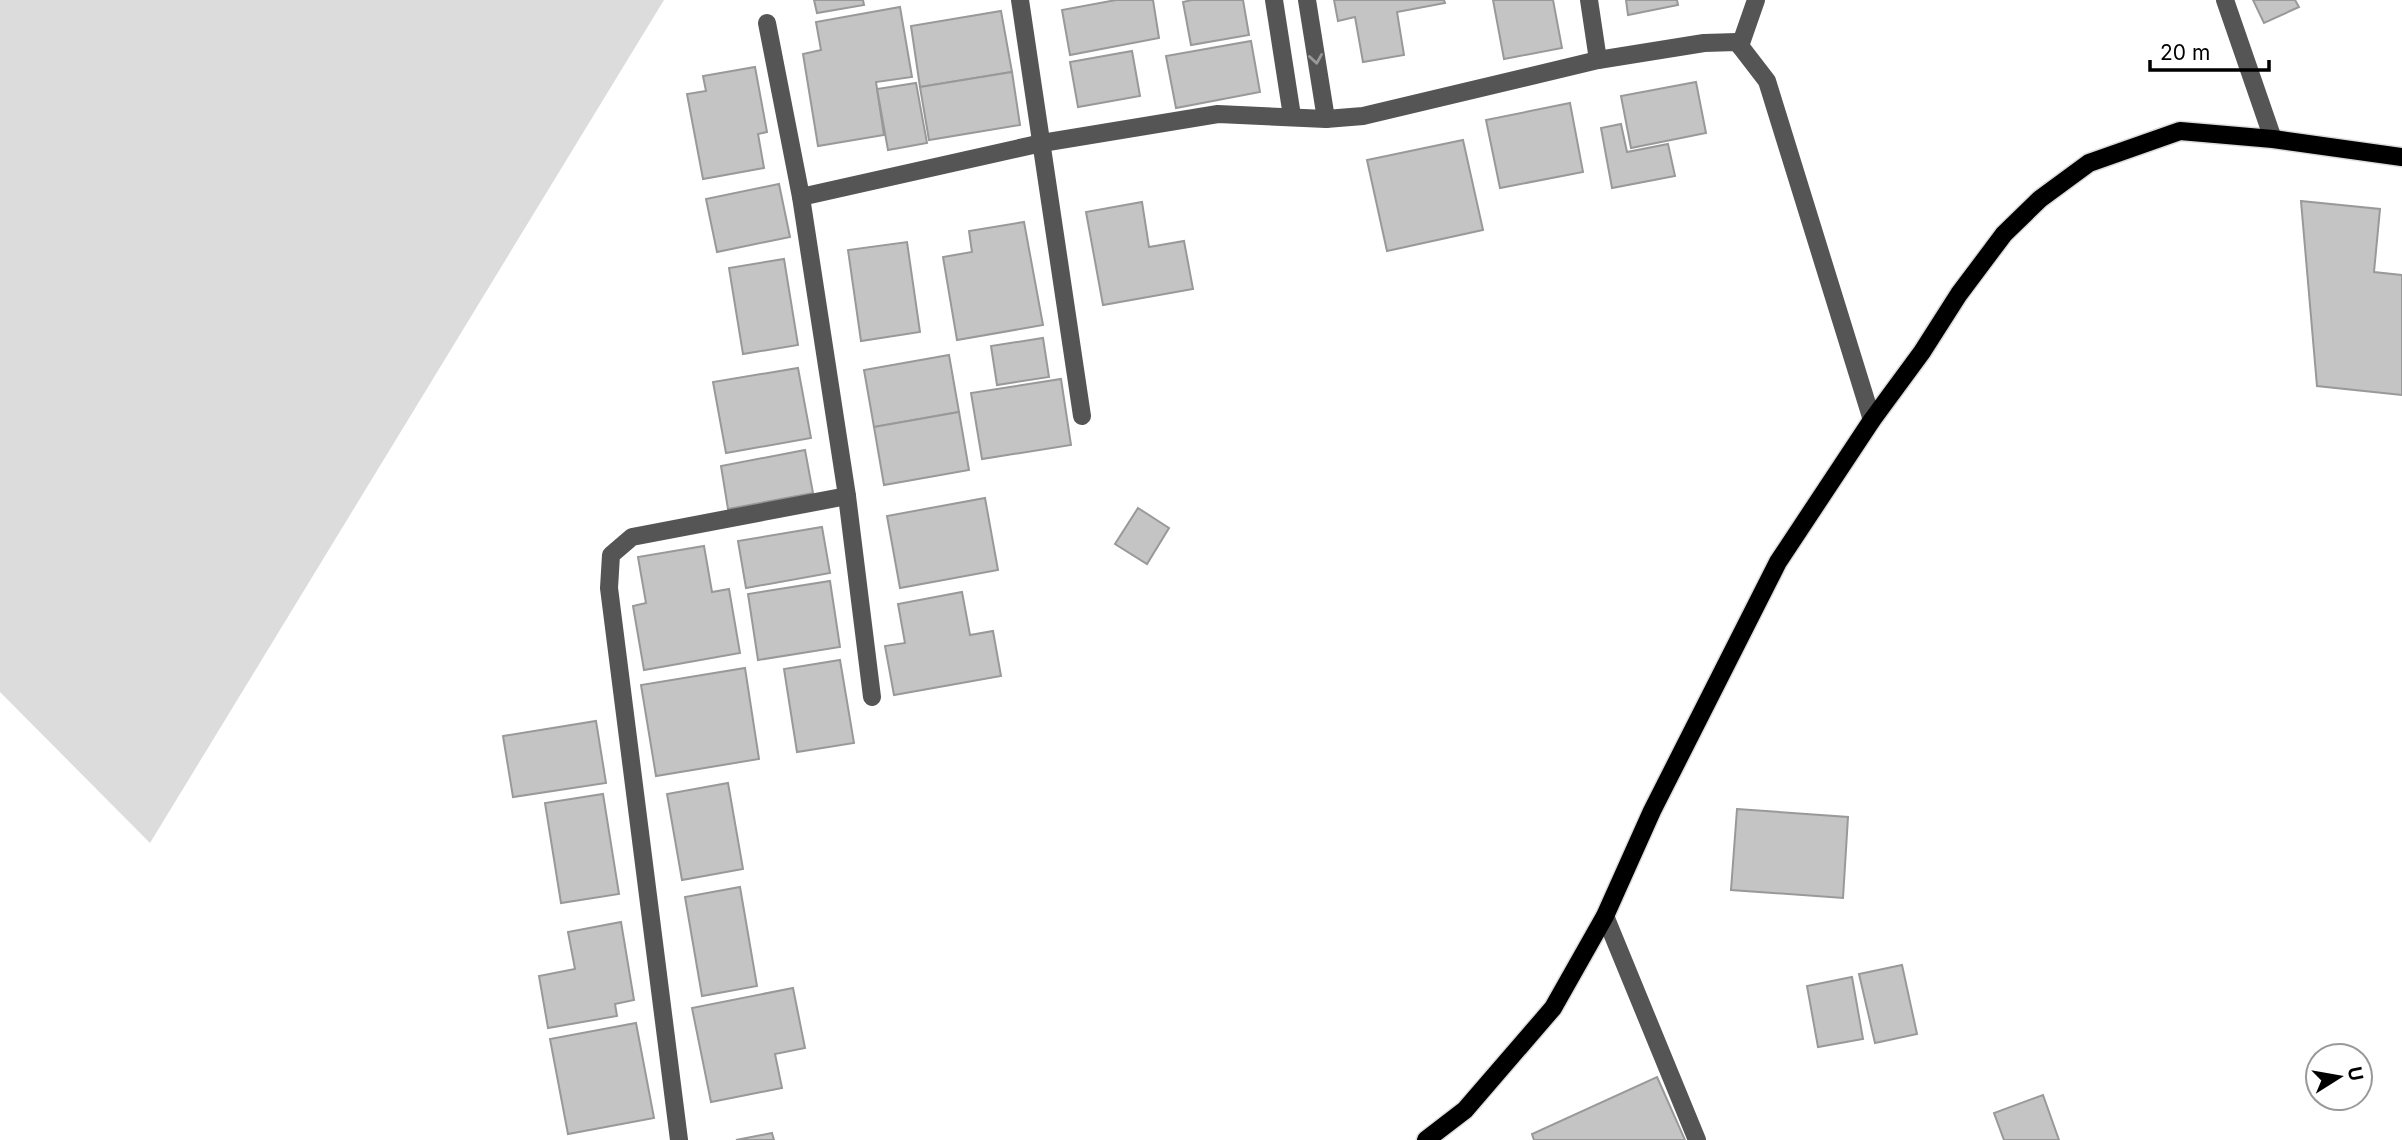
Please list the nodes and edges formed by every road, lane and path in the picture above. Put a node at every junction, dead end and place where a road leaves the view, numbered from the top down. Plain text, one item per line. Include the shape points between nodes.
1 (1020, 0) edge
2 (1274, 0) edge
3 (1307, 0) edge
4 (1589, 0) edge
5 (1756, 0) edge
6 (2225, 0) edge
7 (767, 23) dead end
8 (1740, 46) junction
9 (1598, 60) junction
10 (1292, 116) junction
11 (1325, 119) junction
12 (2273, 139) junction
13 (1042, 143) junction
14 (2402, 157) edge
15 (801, 197) junction
16 (1082, 416) dead end
17 (1872, 420) junction
18 (847, 496) junction
19 (872, 697) dead end
20 (1605, 916) junction
21 (679, 1140) edge
22 (1426, 1140) edge
23 (1697, 1140) edge

1 - 13 street
2 - 10 street
3 -> 11 street
4 - 9 street
5 - 8 street
6 - 12 street
7 - 15 street
8 - 9 street via 1737,42 1704,43
8 - 17 street via 1767,81
9 - 11 street via 1363,116
10 - 11 street
10 - 13 street via 1218,114
12 - 14 main road
12 - 17 main road via 2180,131 2089,163 2040,199 2004,234
13 - 15 street
13 - 16 street
15 - 18 street
17 - 20 main road via 1778,562 1652,811
18 - 19 street
18 - 21 street via 632,537 611,555 609,588
20 - 22 main road via 1553,1008 1465,1110
20 - 23 street

